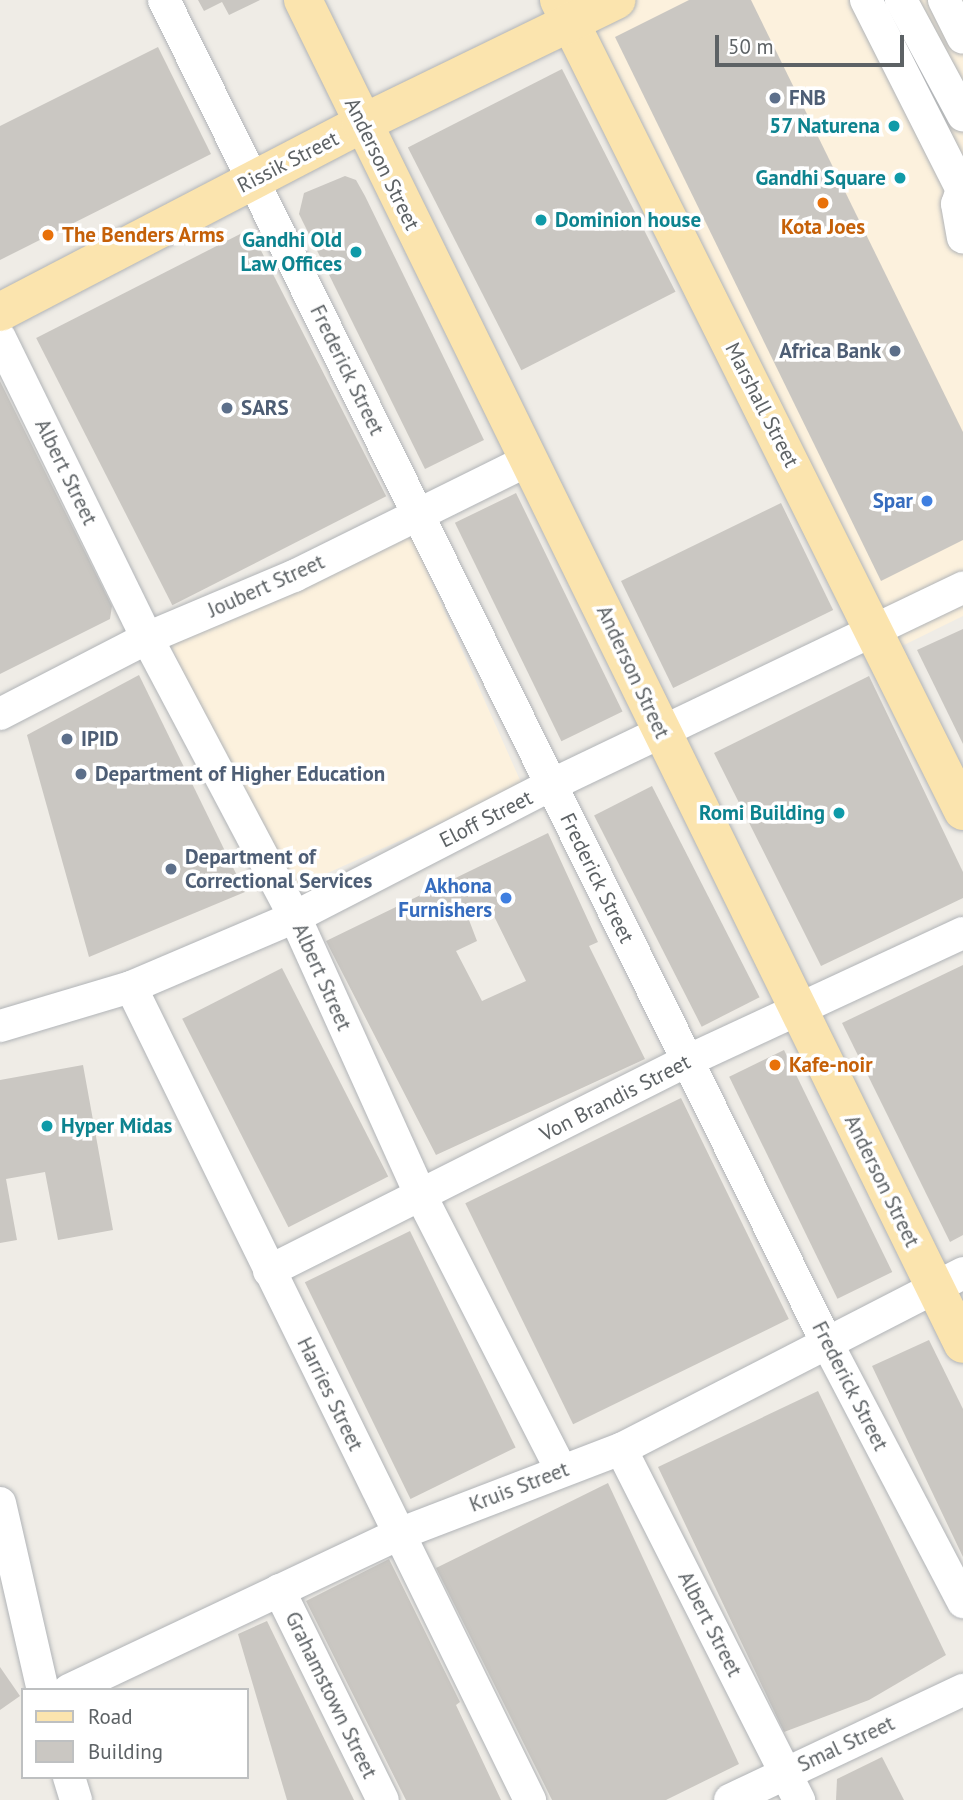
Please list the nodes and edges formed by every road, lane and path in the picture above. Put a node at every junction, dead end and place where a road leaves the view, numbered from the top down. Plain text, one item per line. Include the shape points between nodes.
1 (164, 0) edge
2 (303, 0) edge
3 (616, 0) edge
4 (866, 0) edge
5 (901, 0) edge
6 (944, 0) edge
7 (565, 11) edge
8 (963, 38) edge
9 (963, 115) edge
10 (362, 124) junction
11 (253, 180) junction
12 (962, 187) edge
13 (963, 237) edge
14 (0, 312) edge
15 (0, 338) edge
16 (531, 459) junction
17 (417, 512) junction
18 (963, 588) edge
19 (875, 631) junction
20 (148, 638) junction
21 (0, 713) edge
22 (661, 733) junction
23 (551, 785) junction
24 (963, 811) edge
25 (295, 917) junction
26 (963, 933) edge
27 (131, 987) junction
28 (798, 1008) junction
29 (0, 1026) edge
30 (687, 1062) junction
31 (421, 1196) junction
32 (269, 1270) junction
33 (948, 1280) edge
34 (826, 1341) junction
35 (963, 1345) edge
36 (621, 1449) junction
37 (561, 1470) junction
38 (0, 1503) edge
39 (398, 1534) junction
40 (279, 1590) junction
41 (963, 1602) edge
42 (43, 1688) edge
43 (73, 1688) edge
44 (963, 1690) edge
45 (70, 1779) edge
46 (792, 1786) edge
47 (76, 1800) edge
48 (383, 1800) edge
49 (530, 1800) edge
50 (730, 1800) edge

1 - 11 street, Frederick Street
2 - 10 main road, Anderson Street
3 - 7 main road, Rissik Street
4 - 12 street
5 - 9 street
6 - 8 street
7 - 10 main road, Rissik Street
7 - 19 main road, Marshall Street
10 - 11 main road, Rissik Street
10 - 16 main road, Anderson Street
11 - 14 main road, Rissik Street
11 - 17 street, Frederick Street
12 - 13 street via 957,221
15 - 20 street, Albert Street
16 - 17 street, Joubert Street
16 - 22 main road, Anderson Street
17 - 20 street, Joubert Street via 293,576
17 - 23 street, Frederick Street
18 - 19 street, Eloff Street
19 - 22 street, Eloff Street
19 - 24 main road, Marshall Street
20 - 21 street, Joubert Street
20 - 25 street, Albert Street
22 - 23 street, Eloff Street
22 - 28 main road, Anderson Street
23 - 25 street, Eloff Street
23 - 30 street, Frederick Street
25 - 27 street, Eloff Street
25 - 31 street, Albert Street
26 - 28 street, Von Brandis Street
27 - 29 street, Eloff Street
27 - 32 street, Harries Street
28 - 30 street, Von Brandis Street
28 - 33 main road, Anderson Street
30 - 31 street, Von Brandis Street
30 - 34 street, Frederick Street
31 - 32 street, Von Brandis Street
31 - 37 street, Albert Street
32 - 39 street, Harries Street
33 - 34 street, Kruis Street
33 - 35 main road, Anderson Street
34 - 36 street, Kruis Street
34 - 41 street, Frederick Street
36 - 37 street, Kruis Street
36 - 46 street, Albert Street
37 - 39 street, Kruis Street
38 - 42 street
39 - 40 street, Kruis Street
39 - 49 street, Harries Street
40 - 43 street, Kruis Street
40 - 48 street, Grahamstown Street
44 - 46 street, Smal Street
45 - 47 street
46 - 50 street, Smal Street

